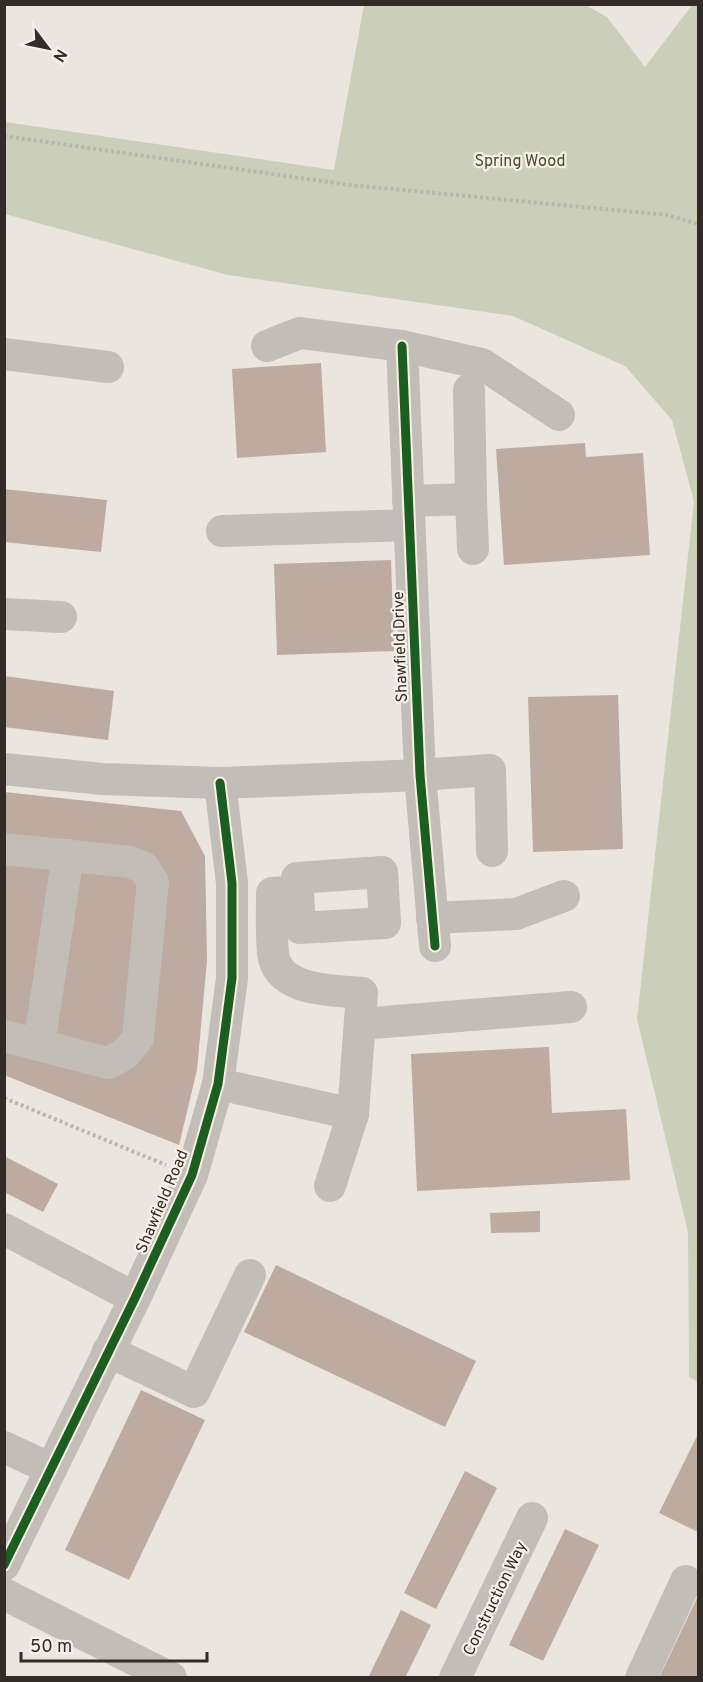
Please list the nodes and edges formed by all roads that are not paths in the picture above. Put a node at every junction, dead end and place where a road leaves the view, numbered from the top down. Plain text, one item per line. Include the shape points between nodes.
1 (267, 346) dead end
2 (402, 346) junction
3 (4, 354) edge
4 (108, 368) dead end
5 (469, 390) dead end
6 (559, 415) dead end
7 (471, 499) junction
8 (409, 513) junction
9 (222, 531) dead end
10 (473, 549) dead end
11 (4, 614) edge
12 (61, 617) dead end
13 (4, 769) edge
14 (420, 775) junction
15 (220, 783) junction
16 (4, 849) edge
17 (492, 851) dead end
18 (68, 855) junction
19 (298, 891) dead end
20 (564, 896) dead end
21 (571, 1008) dead end
22 (360, 1024) junction
23 (4, 1036) edge
24 (39, 1045) junction
25 (218, 1084) junction
26 (353, 1114) junction
27 (330, 1186) dead end
28 (4, 1229) edge
29 (250, 1275) dead end
30 (135, 1298) junction
31 (108, 1351) junction
32 (4, 1447) edge
33 (51, 1469) junction
34 (532, 1518) dead end
35 (4, 1565) edge
36 (686, 1581) dead end
37 (4, 1594) edge
38 (171, 1677) edge
39 (455, 1677) edge
40 (640, 1677) edge

1 - 2 street via 300,333
2 - 6 street via 482,364
2 - 8 street, Shawfield Drive
3 - 4 street
5 - 7 street
7 - 8 street
7 - 10 street
8 - 9 street
8 - 14 street, Shawfield Drive
11 - 12 street
13 - 15 street via 102,779
14 - 15 street
14 - 17 street via 490,770
14 - 20 street, Shawfield Drive via 433,932 516,914
15 - 25 street, Shawfield Road via 232,883 232,978
16 - 18 street
18 - 24 street
18 - 24 street via 130,861 144,868 153,882 138,1038 125,1054 108,1063
19 - 22 street via 272,893 273,955 278,968 297,983 362,993
21 - 22 street
22 - 26 street
23 - 24 street
25 - 26 street
25 - 30 street, Shawfield Road via 192,1175
26 - 27 street
28 - 30 street
29 - 31 street via 194,1392
30 - 31 street, Shawfield Road
31 - 33 street, Shawfield Road
32 - 33 street
33 - 35 street, Shawfield Road
34 - 39 street, Construction Way
36 - 40 street
37 - 38 street

